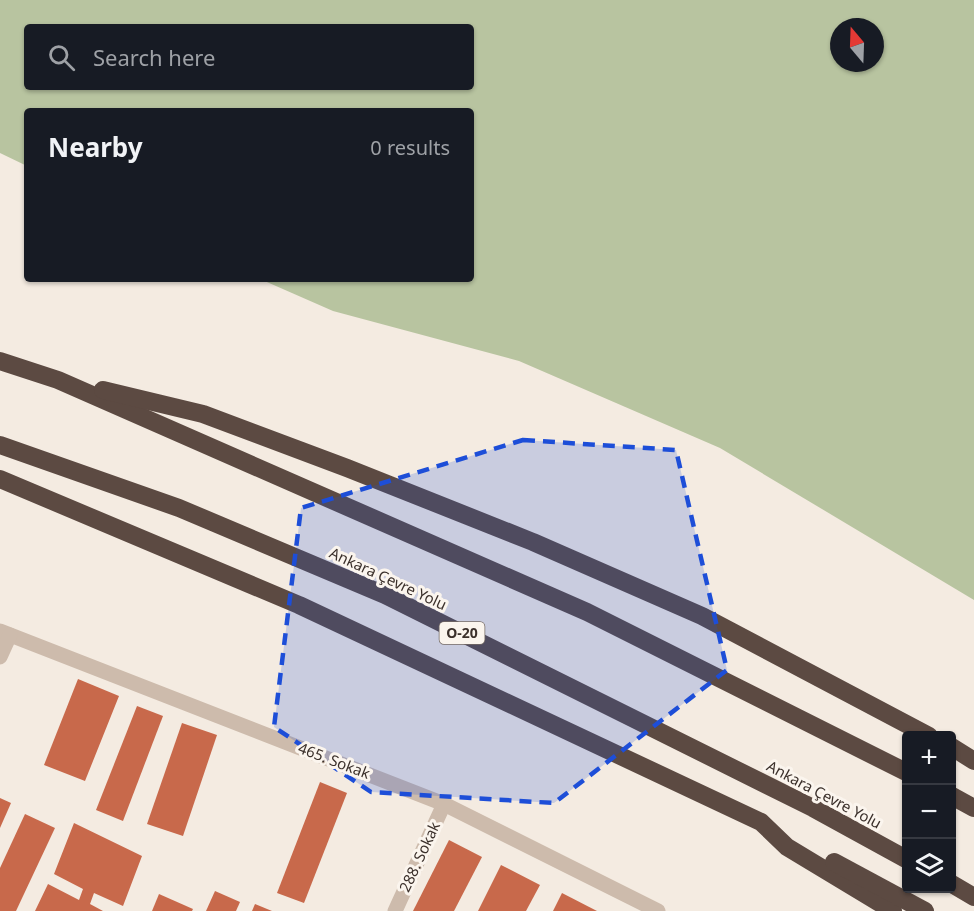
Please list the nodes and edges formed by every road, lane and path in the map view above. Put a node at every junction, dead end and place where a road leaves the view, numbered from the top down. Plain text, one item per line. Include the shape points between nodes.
1 (0, 361) edge
2 (58, 380) junction
3 (0, 445) edge
4 (0, 479) edge
5 (5, 633) edge
6 (0, 657) edge
7 (921, 731) edge
8 (956, 750) edge
9 (974, 759) edge
10 (902, 770) edge
11 (956, 799) edge
12 (444, 804) junction
13 (974, 808) edge
14 (761, 822) junction
15 (902, 857) edge
16 (956, 887) edge
17 (974, 897) edge
18 (395, 911) edge
19 (658, 911) edge
20 (893, 911) edge
21 (925, 911) edge

1 - 2 highway
2 - 7 highway via 203,414 533,542 702,616
2 - 10 highway via 587,612
3 - 15 highway, Ankara Çevre Yolu / O-20 via 179,508 385,595 813,808
4 - 14 highway via 299,605
5 - 6 street
5 - 12 street, 465. Sokak
8 - 9 highway
11 - 13 highway
12 - 18 street, 288. Sokak
12 - 19 street, 465. Sokak
14 - 20 highway via 787,847
14 - 21 highway
16 - 17 highway

